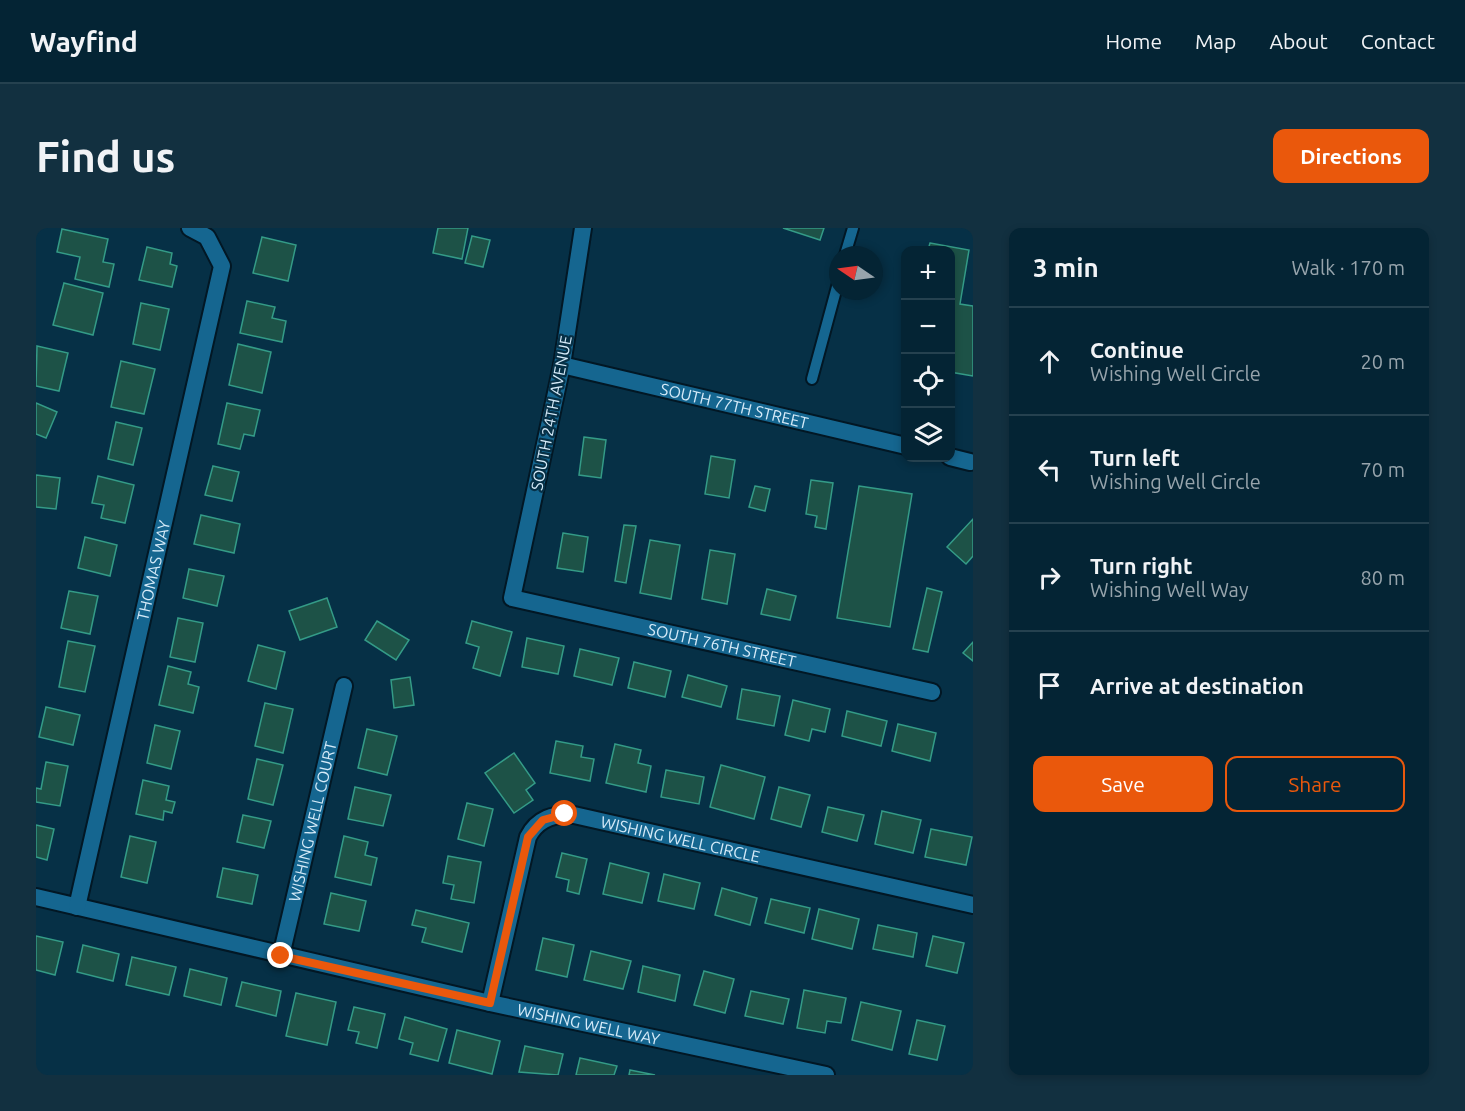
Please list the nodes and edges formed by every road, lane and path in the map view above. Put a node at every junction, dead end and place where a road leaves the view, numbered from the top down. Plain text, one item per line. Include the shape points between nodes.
1 (190, 228) edge
2 (583, 228) edge
3 (853, 228) edge
4 (848, 246) edge
5 (833, 300) edge
6 (562, 366) junction
7 (812, 379) dead end
8 (901, 446) edge
9 (955, 458) edge
10 (970, 462) dead end
11 (512, 598) joint
12 (344, 686) dead end
13 (932, 692) dead end
14 (36, 897) edge
15 (973, 905) edge
16 (77, 907) junction
17 (281, 956) junction
18 (490, 1003) junction
19 (826, 1075) edge

1 - 16 street, THOMAS WAY via 207,237 222,266
2 - 6 street, SOUTH 24TH AVENUE
3 - 4 lane
5 - 7 lane
6 - 8 street, SOUTH 77TH STREET
6 - 11 street, SOUTH 24TH AVENUE
9 - 10 street
11 - 13 street, SOUTH 76TH STREET
12 - 17 street, WISHING WELL COURT
14 - 16 street, WISHING WELL WAY
15 - 18 street, WISHING WELL CIRCLE via 559,814 537,824 528,837
16 - 17 street, WISHING WELL WAY
17 - 18 street, WISHING WELL WAY
18 - 19 street, WISHING WELL WAY

